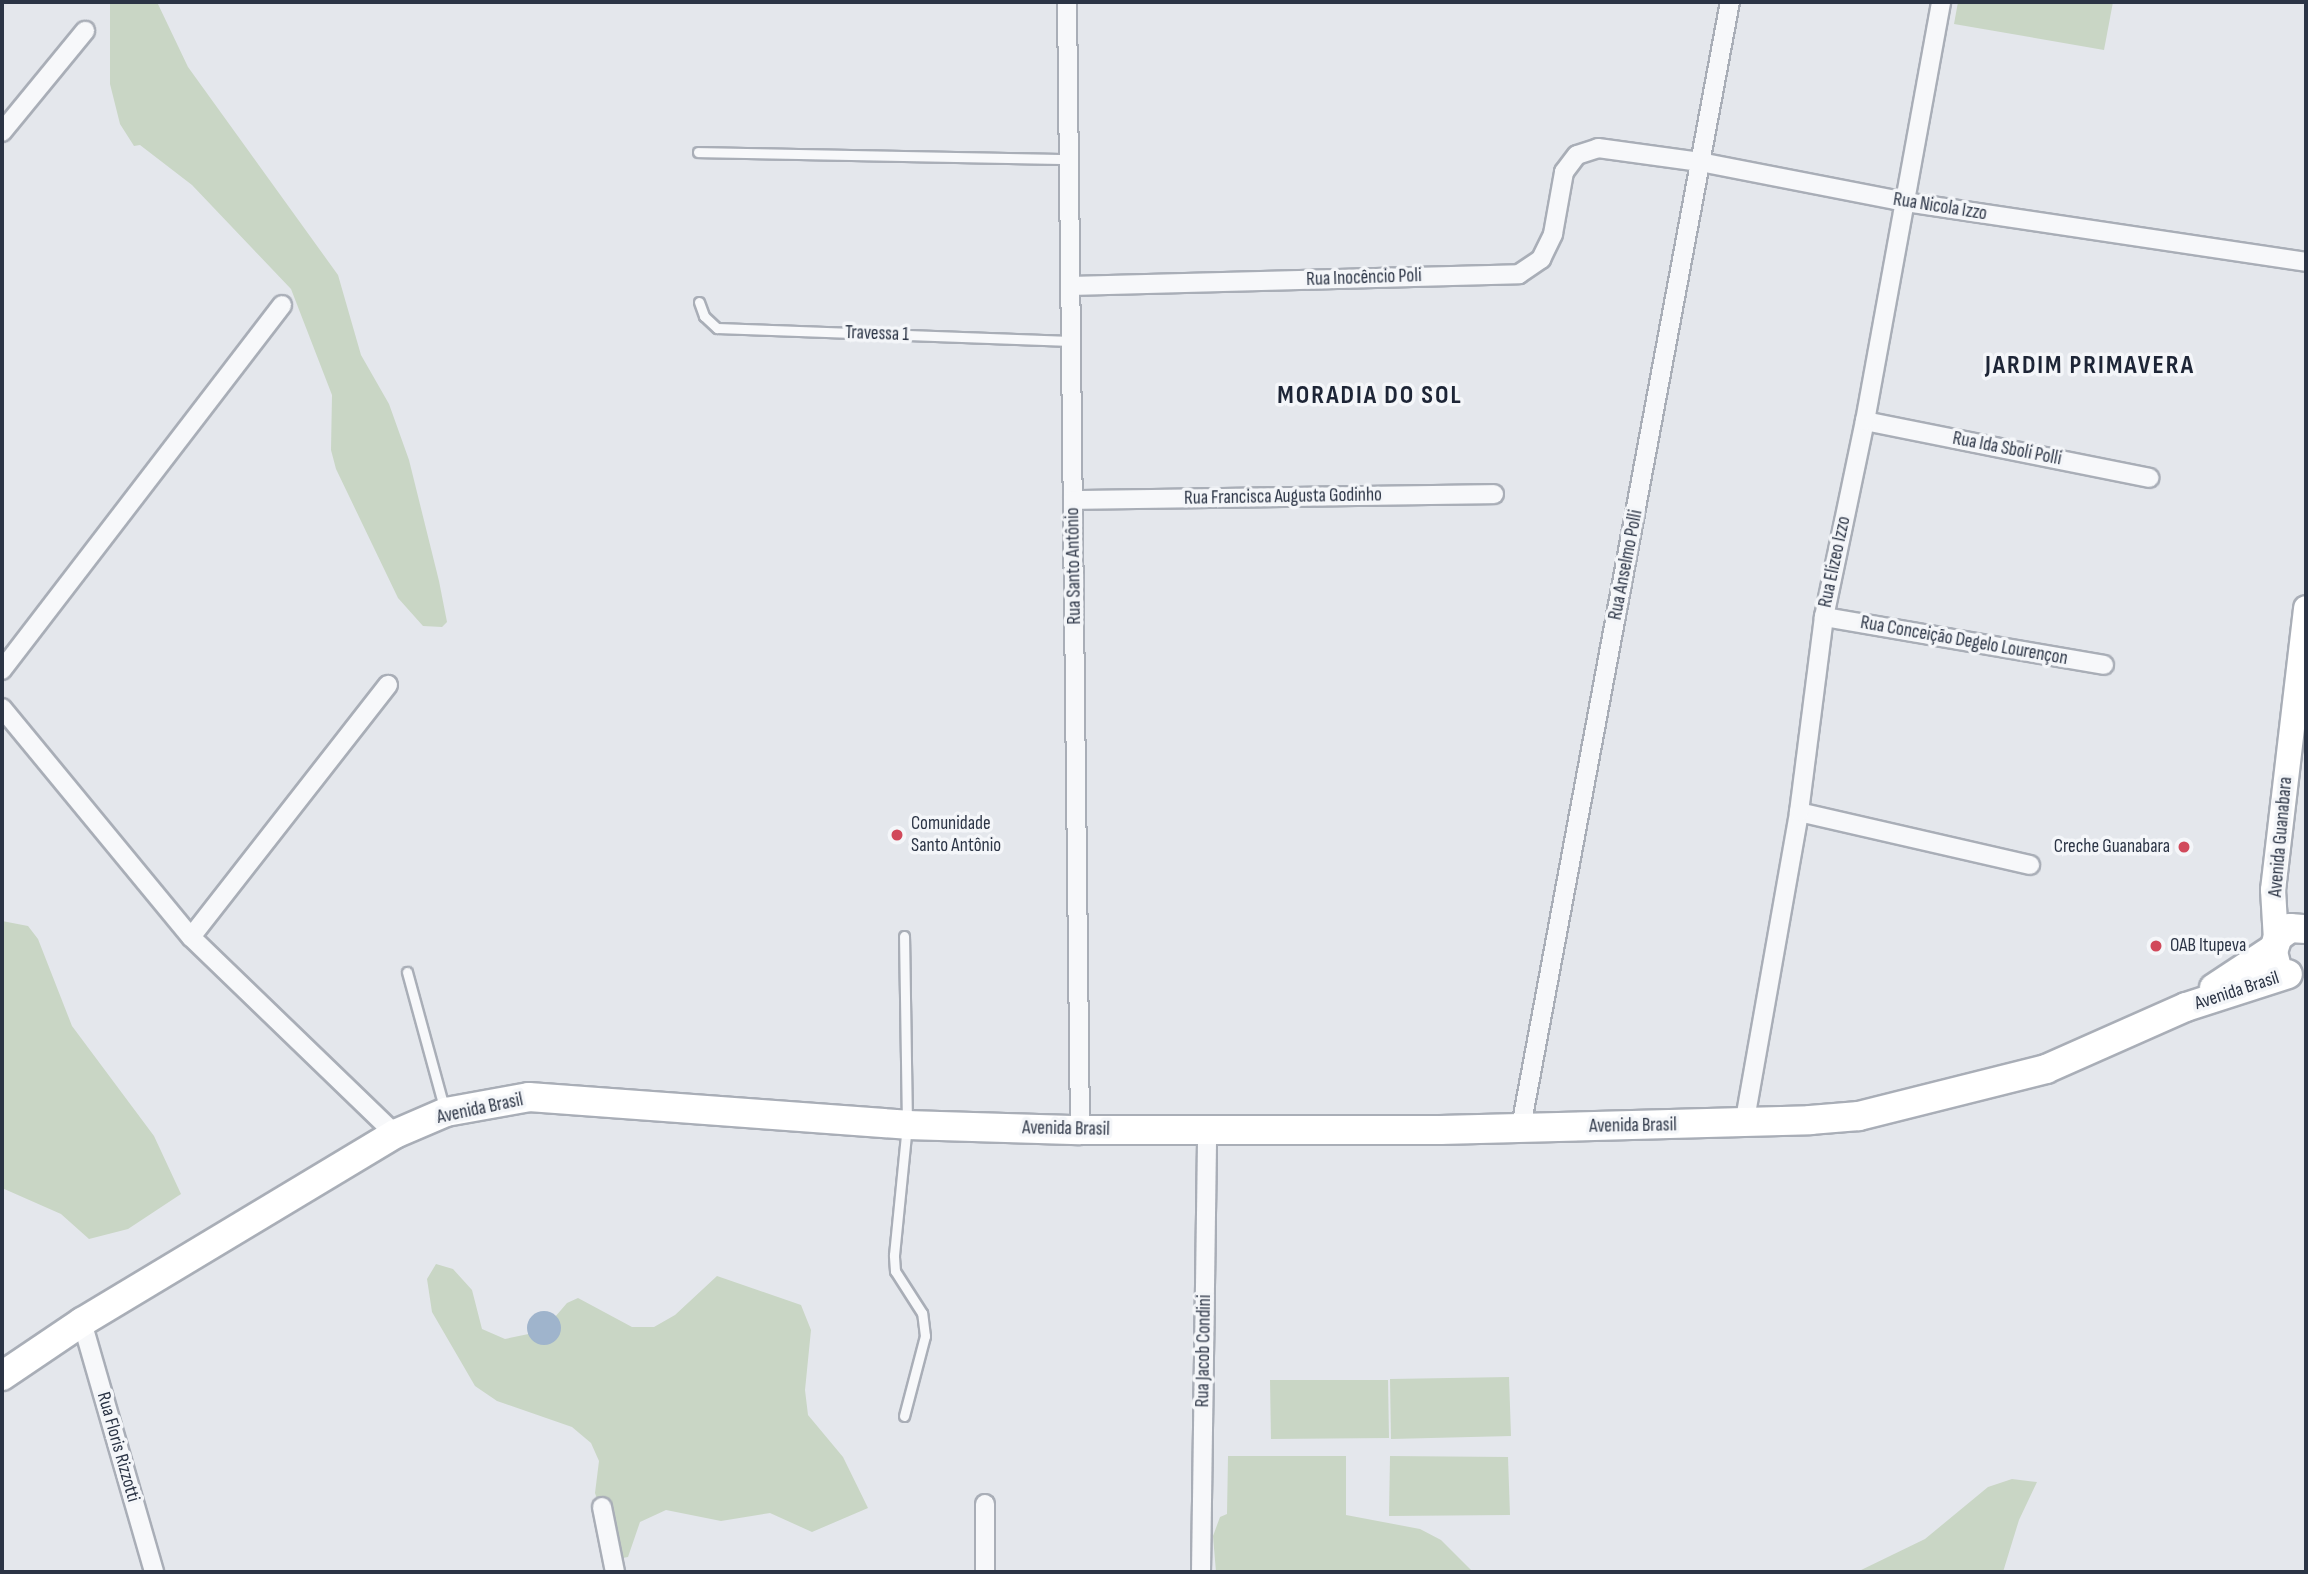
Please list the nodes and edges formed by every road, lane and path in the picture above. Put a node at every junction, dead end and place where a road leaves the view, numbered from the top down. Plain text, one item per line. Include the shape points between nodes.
1 (1067, 2) edge
2 (1730, 2) edge
3 (1941, 2) edge
4 (85, 31) dead end
5 (2, 132) edge
6 (698, 152) dead end
7 (1577, 155) joint
8 (1069, 159) junction
9 (1700, 162) junction
10 (1905, 202) junction
11 (2306, 262) edge
12 (1070, 286) junction
13 (699, 302) dead end
14 (282, 305) dead end
15 (1071, 341) junction
16 (1865, 421) junction
17 (2149, 478) dead end
18 (1494, 494) dead end
19 (1073, 500) junction
20 (2306, 608) edge
21 (1824, 617) junction
22 (2104, 664) dead end
23 (2, 670) edge
24 (388, 685) dead end
25 (2301, 692) edge
26 (2, 708) edge
27 (1799, 812) junction
28 (2031, 865) dead end
29 (2306, 929) edge
30 (904, 936) dead end
31 (191, 937) junction
32 (2275, 944) junction
33 (407, 972) dead end
34 (2297, 974) edge
35 (2186, 1007) junction
36 (446, 1112) junction
37 (907, 1125) junction
38 (1744, 1125) junction
39 (1521, 1127) junction
40 (1207, 1129) junction
41 (1080, 1130) junction
42 (395, 1134) junction
43 (82, 1322) junction
44 (2, 1376) edge
45 (904, 1416) dead end
46 (985, 1504) dead end
47 (602, 1507) dead end
48 (154, 1572) edge
49 (615, 1572) edge
50 (985, 1572) edge
51 (1201, 1572) edge

1 - 8 street, Rua Santo Antônio
2 - 9 street, Rua Anselmo Polli
3 - 10 street, Rua Elizeo Izzo
4 - 5 street
6 - 8 lane
7 - 9 street, Rua Nicola Izzo via 1598,148
7 - 12 street, Rua Inocêncio Poli via 1564,172 1553,234 1541,259 1519,274
8 - 12 street, Rua Santo Antônio
9 - 10 street, Rua Nicola Izzo
9 - 39 street, Rua Anselmo Polli
10 - 11 street, Rua Nicola Izzo
10 - 16 street, Rua Elizeo Izzo
12 - 15 street, Rua Santo Antônio
13 - 15 lane, Travessa 1 via 704,316 717,328
14 - 23 street
15 - 19 street, Rua Santo Antônio
16 - 17 street, Rua Ida Sboli Polli
16 - 21 street, Rua Elizeo Izzo
18 - 19 street, Rua Francisca Augusta Godinho
19 - 41 street, Rua Santo Antônio
20 - 25 main road, Avenida Guanabara
21 - 22 street, Rua Conceição Degelo Lourençon
21 - 27 street, Rua Elizeo Izzo
24 - 31 street
25 - 32 main road, Avenida Guanabara via 2273,890
26 - 31 street
27 - 28 street
27 - 38 street, Rua Elizeo Izzo
29 - 32 main road, Avenida Brasil via 2290,928
30 - 37 lane
31 - 42 street
32 - 34 main road, Avenida Brasil via 2278,967
32 - 35 main road, Avenida Brasil
33 - 36 lane
34 - 35 main road, Avenida Brasil
35 - 38 main road, Avenida Brasil via 2046,1069 1958,1093 1859,1116
36 - 37 main road, Avenida Brasil via 529,1097
36 - 42 main road, Avenida Brasil
37 - 41 main road, Avenida Brasil
37 - 45 lane via 895,1271 922,1313 925,1336
38 - 39 main road, Avenida Brasil
39 - 40 main road, Avenida Brasil
40 - 41 main road, Avenida Brasil
40 - 51 street, Rua Jacob Condini
42 - 43 main road, Avenida Brasil
43 - 44 main road, Avenida Brasil
43 - 48 street, Rua Floris Rizzotti
46 - 50 street
47 - 49 street

